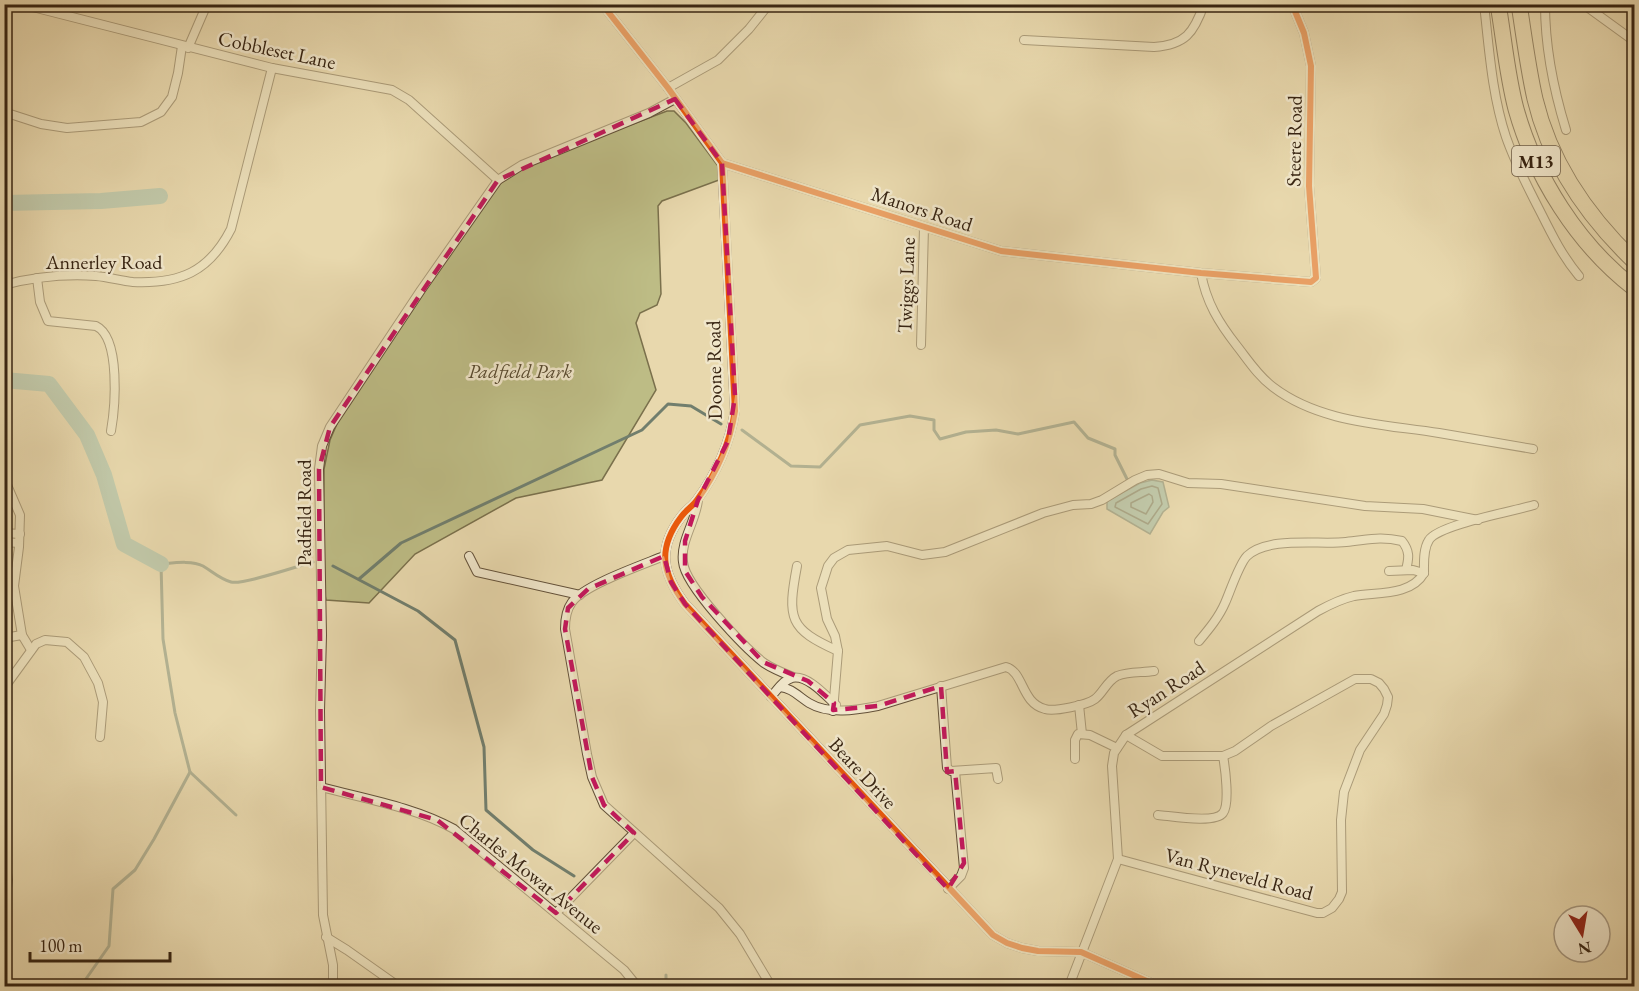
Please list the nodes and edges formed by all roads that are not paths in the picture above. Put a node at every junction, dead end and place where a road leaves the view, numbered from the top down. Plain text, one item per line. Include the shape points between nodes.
1 (21, 4) edge
2 (207, 4) edge
3 (602, 4) edge
4 (769, 4) edge
5 (1204, 4) edge
6 (1292, 4) edge
7 (1484, 4) edge
8 (1498, 4) edge
9 (1519, 4) edge
10 (1545, 4) edge
11 (1582, 4) edge
12 (1024, 40) dead end
13 (1635, 41) edge
14 (185, 47) junction
15 (272, 68) junction
16 (668, 88) junction
17 (675, 99) junction
18 (4, 112) edge
19 (1566, 130) dead end
20 (722, 163) junction
21 (498, 180) junction
22 (924, 227) junction
23 (1635, 261) edge
24 (1201, 273) junction
25 (1579, 276) dead end
26 (37, 278) junction
27 (1314, 280) joint
28 (4, 285) edge
29 (1635, 288) edge
30 (921, 345) dead end
31 (111, 431) dead end
32 (1533, 449) dead end
33 (4, 478) edge
34 (698, 500) junction
35 (1534, 505) dead end
36 (1478, 520) junction
37 (4, 533) edge
38 (20, 538) junction
39 (4, 542) edge
40 (469, 556) dead end
41 (664, 556) junction
42 (797, 566) dead end
43 (1406, 570) junction
44 (1389, 571) dead end
45 (1424, 573) junction
46 (14, 590) junction
47 (4, 591) edge
48 (579, 595) junction
49 (22, 635) junction
50 (4, 638) edge
51 (1199, 641) dead end
52 (31, 650) junction
53 (838, 651) junction
54 (1154, 671) dead end
55 (793, 677) junction
56 (941, 686) junction
57 (780, 687) junction
58 (4, 688) edge
59 (771, 697) junction
60 (1079, 705) junction
61 (836, 708) junction
62 (1082, 734) junction
63 (1126, 735) junction
64 (100, 737) dead end
65 (1116, 748) junction
66 (1223, 756) junction
67 (1075, 759) dead end
68 (955, 771) junction
69 (998, 779) dead end
70 (321, 787) junction
71 (1158, 815) dead end
72 (634, 833) junction
73 (4, 853) edge
74 (1118, 859) junction
75 (948, 889) junction
76 (4, 909) edge
77 (556, 913) junction
78 (326, 937) junction
79 (1080, 952) junction
80 (333, 987) edge
81 (398, 987) edge
82 (637, 987) edge
83 (771, 987) edge
84 (1069, 987) edge
85 (1158, 987) edge

1 - 14 street, Cobbleset Lane
2 - 14 street
3 - 16 street
4 - 16 street via 711,66
5 - 12 street via 1197,25 1177,44 1154,47
6 - 27 street, Steere Road via 1311,66 1309,186
7 - 25 street via 1494,83 1507,138 1553,237
8 - 29 highway, M13 via 1516,110 1541,172 1586,242
9 - 23 highway, M13 via 1535,100 1559,163 1589,210
10 - 19 street via 1556,95
11 - 13 street
14 - 15 street, Cobbleset Lane
14 - 18 street via 172,97 160,112 141,122 67,128
15 - 21 street, Cobbleset Lane via 400,93
15 - 26 street, Annerley Road via 231,229 205,265 189,274 153,281 96,276
16 - 17 street
17 - 20 street
17 - 21 street, Padfield Road via 522,165
20 - 22 street, Manors Road
20 - 34 street, Doone Road via 735,411 728,441
21 - 70 street, Padfield Road via 396,327 330,427 322,446
22 - 24 street, Manors Road via 1010,252
22 - 30 street, Twiggs Lane
24 - 27 street, Manors Road
24 - 32 street via 1207,299 1218,320 1251,365 1284,394 1369,424
26 - 28 street, Annerley Road
26 - 31 street via 40,302 48,321 96,326 107,339 115,374
33 - 38 street via 20,515
34 - 41 street, Doone Road via 675,525
34 - 55 street via 683,552 685,571 702,597 763,662
35 - 36 street
36 - 45 street via 1434,535 1427,544
36 - 53 street via 1423,509 1365,506 1147,475 1102,501 1043,513 945,552 922,555 886,546 840,554 828,566 821,588
37 - 38 street
38 - 39 street
38 - 46 street
40 - 48 street via 477,572
41 - 48 street
41 - 59 street, Beare Drive via 671,582 685,604
42 - 53 street via 792,592 798,628
43 - 44 street
43 - 45 street
43 - 51 street via 1407,548 1402,541 1389,538 1303,542 1256,550 1244,560 1224,605
45 - 63 street, Ryan Road via 1410,587 1341,600 1318,611
46 - 47 street
46 - 49 street
48 - 72 street via 568,608 565,629 592,777 604,806
49 - 50 street
49 - 52 street
52 - 58 street
52 - 64 street via 41,641 54,639 67,642 84,657 102,696
53 - 61 street
54 - 60 street via 1118,676 1096,699
55 - 57 street
55 - 61 street via 808,681
56 - 60 street via 1006,667 1014,671 1024,692 1041,708
56 - 61 street via 878,706
56 - 68 street via 946,765
57 - 59 street
57 - 61 street via 811,704
59 - 75 street, Beare Drive
60 - 62 street
62 - 65 street
62 - 67 street via 1075,740
63 - 65 street, Ryan Road
63 - 66 street via 1162,756
65 - 74 street, Ryan Road via 1111,780
66 - 71 street via 1226,795 1221,814 1207,818
66 - 74 street, Van Ryneveld Road via 1355,679 1371,679 1384,688 1388,697 1384,714 1360,750 1344,792 1342,892 1332,908 1317,913
68 - 69 street via 994,768
68 - 75 street via 964,868
70 - 77 street, Charles Mowat Avenue via 437,820 467,838
70 - 78 street, Padfield Road via 322,915
72 - 77 street
72 - 83 street via 719,908 740,934
73 - 76 street via 8,880
74 - 79 street, Ryan Road
75 - 79 street, Beare Drive via 993,935 1007,943 1038,951
77 - 82 street, Charles Mowat Avenue via 624,970
78 - 80 street, Padfield Road via 333,965
78 - 81 street
79 - 84 street
79 - 85 street

